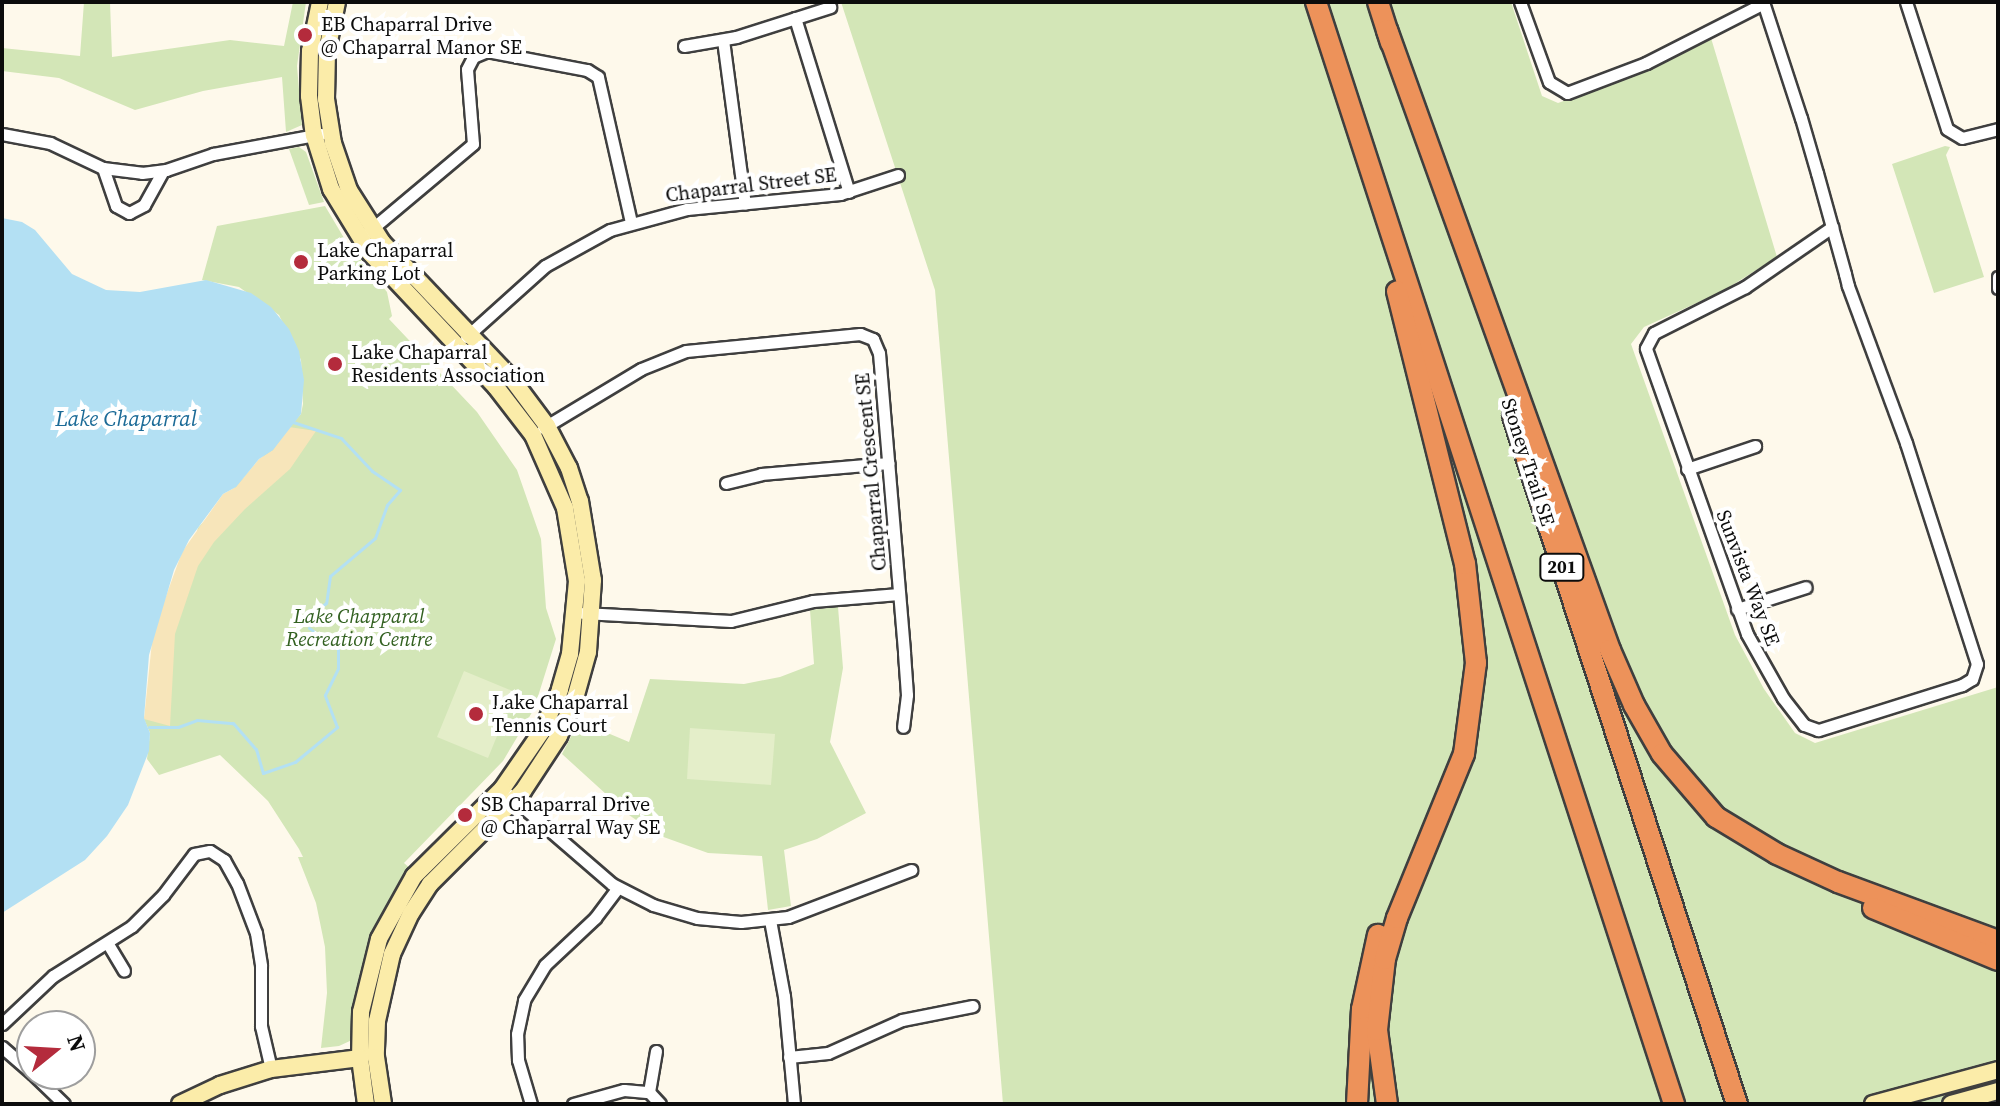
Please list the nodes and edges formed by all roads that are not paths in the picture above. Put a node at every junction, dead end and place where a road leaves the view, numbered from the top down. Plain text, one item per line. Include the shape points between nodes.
1 (320, 2) edge
2 (337, 2) edge
3 (1316, 2) edge
4 (1378, 2) edge
5 (1520, 2) edge
6 (1906, 2) edge
7 (1764, 3) edge
8 (830, 7) dead end
9 (795, 18) junction
10 (1387, 30) junction
11 (723, 40) junction
12 (684, 46) dead end
13 (1355, 120) junction
14 (1998, 129) edge
15 (2, 134) edge
16 (322, 134) junction
17 (103, 168) junction
18 (163, 171) junction
19 (898, 175) dead end
20 (849, 192) junction
21 (745, 204) junction
22 (631, 222) junction
23 (1832, 227) junction
24 (366, 234) junction
25 (1998, 277) edge
26 (1998, 288) edge
27 (463, 340) junction
28 (540, 431) junction
29 (1755, 446) dead end
30 (889, 463) junction
31 (1687, 469) junction
32 (726, 483) dead end
33 (1806, 587) dead end
34 (899, 594) junction
35 (1737, 609) junction
36 (584, 613) junction
37 (903, 727) dead end
38 (1460, 766) junction
39 (508, 795) junction
40 (1716, 817) junction
41 (911, 870) dead end
42 (618, 888) junction
43 (770, 920) junction
44 (1998, 941) edge
45 (108, 944) junction
46 (1998, 960) edge
47 (124, 971) dead end
48 (973, 1006) dead end
49 (2, 1024) edge
50 (656, 1051) dead end
51 (789, 1057) junction
52 (368, 1058) junction
53 (271, 1069) junction
54 (1998, 1070) edge
55 (49, 1090) edge
56 (1998, 1091) edge
57 (649, 1092) junction
58 (64, 1104) edge
59 (180, 1104) edge
60 (366, 1104) edge
61 (383, 1104) edge
62 (531, 1104) edge
63 (573, 1104) edge
64 (660, 1104) edge
65 (794, 1104) edge
66 (1357, 1104) edge
67 (1387, 1104) edge
68 (1674, 1104) edge
69 (1737, 1104) edge
70 (1873, 1104) edge
71 (1951, 1104) edge

1 - 16 street via 309,64
2 - 16 street
3 - 13 highway
4 - 10 highway, Stoney Trail SE / 201
5 - 7 street via 1549,82 1567,93 1646,63
6 - 14 street via 1947,129 1962,138
7 - 23 street, Sunvista Way SE
8 - 9 street
9 - 11 street
9 - 20 street
10 - 40 highway via 1622,681 1662,754
10 - 69 highway, Stoney Trail SE / 201
11 - 12 street
11 - 21 street
13 - 38 highway via 1472,600 1475,685
13 - 68 highway
15 - 17 street via 50,143
16 - 18 street via 213,154
16 - 24 street via 328,183
17 - 18 street
17 - 18 street via 116,206 129,213 144,205
19 - 20 street, Chaparral Street SE
20 - 21 street, Chaparral Street SE
21 - 22 street, Chaparral Street SE via 687,209
22 - 24 street via 598,77 587,70 487,51 473,57 467,69 473,144
22 - 27 street, Chaparral Street SE via 589,238 556,259
23 - 31 street, Sunvista Way SE via 1745,287 1649,337 1646,353
23 - 35 street, Sunvista Way SE via 1976,669 1962,685 1813,729 1799,720 1776,688
24 - 27 street
25 - 26 street
27 - 28 street via 506,398
28 - 30 street, Chaparral Crescent SE via 675,354 860,334 873,339 878,348
28 - 36 street via 567,516
29 - 31 street
30 - 32 street via 761,474
30 - 34 street, Chaparral Crescent SE
31 - 35 street, Sunvista Way SE
33 - 35 street
34 - 36 street, Chaparral Crescent SE via 813,601 731,621
34 - 37 street via 907,695
36 - 39 street via 555,702
38 - 66 highway via 1390,905 1372,953 1362,1009
38 - 67 highway via 1385,959 1377,1030
39 - 42 street
39 - 52 street via 432,856 390,916 365,986
40 - 44 highway via 1804,868
40 - 46 highway via 1764,855 1806,879
41 - 43 street via 823,907
42 - 43 street via 697,918
42 - 62 street via 595,918 552,957 528,992 517,1048
43 - 51 street
45 - 47 street
45 - 49 street via 53,976
45 - 53 street via 155,904 194,854 207,850 219,855 241,890 256,933 261,1026
48 - 51 street via 902,1020 828,1053
50 - 57 street
51 - 65 street
52 - 53 street
52 - 60 street
52 - 61 street
53 - 59 street
54 - 70 street
55 - 58 street
56 - 71 street
57 - 63 street via 624,1090
57 - 64 street

